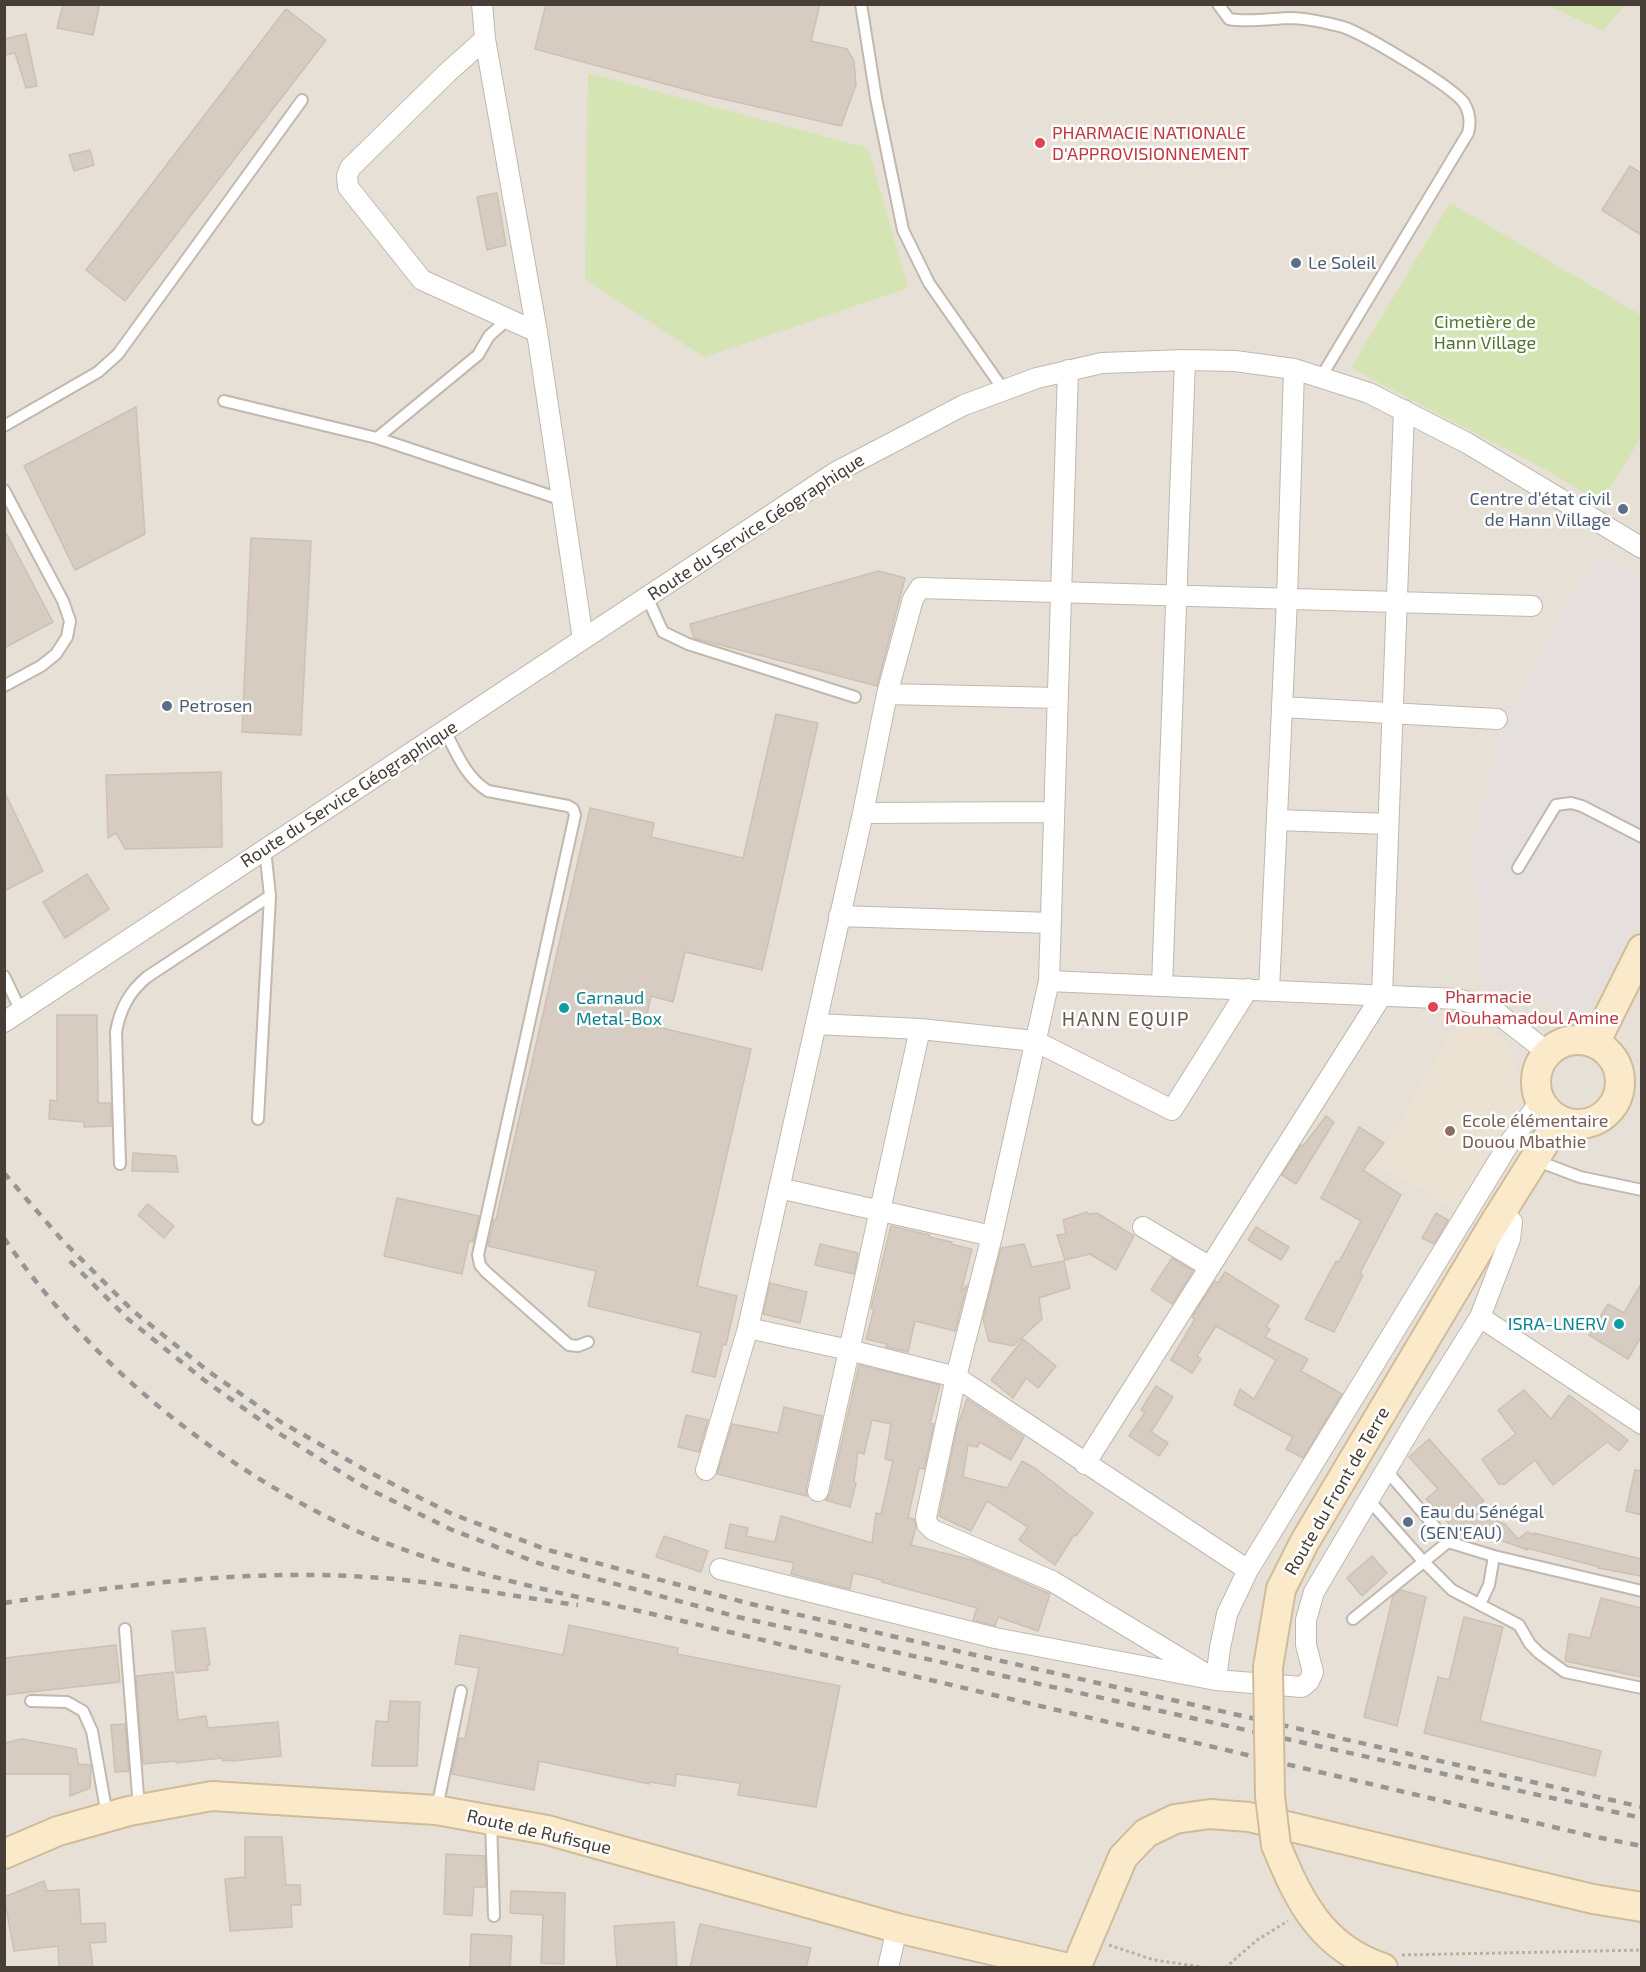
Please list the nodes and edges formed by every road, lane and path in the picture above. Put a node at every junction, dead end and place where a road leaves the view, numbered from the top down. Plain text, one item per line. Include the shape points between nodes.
1 (482, 4) edge
2 (861, 4) edge
3 (1218, 4) edge
4 (485, 39) junction
5 (302, 100) dead end
6 (508, 319) junction
7 (537, 332) junction
8 (1185, 360) junction
9 (1294, 369) junction
10 (1068, 370) junction
11 (1321, 377) junction
12 (1003, 389) junction
13 (224, 401) dead end
14 (1404, 410) junction
15 (4, 426) edge
16 (377, 438) junction
17 (4, 490) edge
18 (563, 500) junction
19 (1641, 548) edge
20 (1061, 592) junction
21 (1177, 596) junction
22 (647, 597) junction
23 (1287, 599) junction
24 (1397, 602) junction
25 (1532, 606) dead end
26 (583, 639) junction
27 (4, 686) edge
28 (887, 694) junction
29 (855, 697) dead end
30 (1058, 698) junction
31 (1282, 707) junction
32 (1393, 713) junction
33 (1497, 719) dead end
34 (445, 731) junction
35 (863, 813) junction
36 (1054, 813) junction
37 (1277, 820) junction
38 (1388, 824) junction
39 (1641, 837) edge
40 (265, 849) junction
41 (1518, 868) dead end
42 (270, 896) junction
43 (839, 916) junction
44 (1051, 923) junction
45 (1641, 951) edge
46 (4, 976) edge
47 (1049, 981) junction
48 (1162, 986) junction
49 (1248, 989) junction
50 (1269, 990) junction
51 (1382, 995) junction
52 (13, 1016) edge
53 (816, 1024) junction
54 (920, 1029) junction
55 (1035, 1041) junction
56 (1595, 1043) junction
57 (1547, 1052) junction
58 (1550, 1111) junction
59 (258, 1119) dead end
60 (1510, 1142) junction
61 (1534, 1159) junction
62 (120, 1164) dead end
63 (779, 1188) junction
64 (1641, 1190) edge
65 (880, 1211) junction
66 (1501, 1212) junction
67 (1143, 1227) dead end
68 (992, 1236) junction
69 (1210, 1267) junction
70 (1480, 1317) junction
71 (748, 1328) junction
72 (588, 1342) dead end
73 (849, 1350) junction
74 (956, 1377) junction
75 (1641, 1424) edge
76 (1085, 1464) junction
77 (706, 1470) dead end
78 (1386, 1470) junction
79 (818, 1491) dead end
80 (1368, 1499) junction
81 (1448, 1542) junction
82 (1494, 1556) junction
83 (1423, 1561) junction
84 (720, 1569) dead end
85 (1248, 1570) junction
86 (1641, 1591) edge
87 (1480, 1604) junction
88 (1353, 1619) dead end
89 (124, 1629) dead end
90 (1216, 1680) junction
91 (1641, 1688) edge
92 (461, 1691) dead end
93 (31, 1701) dead end
94 (139, 1809) junction
95 (436, 1810) junction
96 (108, 1817) junction
97 (491, 1820) junction
98 (4, 1854) edge
99 (1641, 1907) edge
100 (494, 1916) dead end
101 (1296, 1916) dead end
102 (897, 1928) junction
103 (1089, 1938) junction
104 (1641, 1950) edge
105 (1389, 1960) edge
106 (888, 1968) edge
107 (1068, 1968) edge
108 (1076, 1968) edge
109 (1209, 1968) edge
110 (1225, 1968) edge

1 - 4 street
2 - 12 lane via 903,230 929,283
3 - 11 lane via 1229,19 1294,18 1344,27 1447,88 1468,111 1468,133
4 - 6 street via 358,160 347,176 352,194 422,280
4 - 7 street
5 - 15 lane via 118,354 98,372
6 - 7 street
6 - 16 lane via 489,336 478,355
7 - 18 street
8 - 9 street, Route du Service Géographique via 1235,361
8 - 10 street, Route du Service Géographique via 1101,363
8 - 21 street
9 - 11 street, Route du Service Géographique
9 - 23 street
10 - 12 street, Route du Service Géographique
10 - 20 street
11 - 14 street, Route du Service Géographique
12 - 22 street, Route du Service Géographique via 964,405 836,472
13 - 16 lane
14 - 19 street, Route du Service Géographique via 1467,443
14 - 24 street
16 - 18 lane
17 - 27 lane via 63,600 70,621 67,638 56,654
18 - 26 street
20 - 21 street
20 - 28 street via 920,588 913,599
20 - 30 street
21 - 23 street
21 - 48 street
22 - 26 street, Route du Service Géographique
22 - 29 lane via 663,632 688,644
23 - 24 street
23 - 31 street
24 - 25 street
24 - 32 street
26 - 34 street, Route du Service Géographique
28 - 30 street
28 - 35 street
30 - 36 street
31 - 32 street
31 - 37 street
32 - 33 street
32 - 38 street
34 - 40 street, Route du Service Géographique
34 - 72 lane via 479,785 568,806 575,815 478,1255 486,1272 569,1345
35 - 36 street
35 - 43 street
36 - 44 street
37 - 38 street
37 - 50 street
38 - 51 street
39 - 41 lane via 1582,806 1556,805
40 - 42 lane
40 - 52 street, Route du Service Géographique
42 - 59 lane
42 - 62 lane via 147,977 125,1002 116,1032
43 - 44 street
43 - 53 street
44 - 47 street
45 - 56 main road
46 - 52 lane
47 - 48 street
47 - 55 street
48 - 49 street
49 - 50 street
49 - 55 street via 1172,1110
50 - 51 street
51 - 57 street via 1458,999 1492,1009
51 - 69 street
53 - 54 street
53 - 63 street
54 - 55 street
54 - 65 street
55 - 68 street
56 - 57 main road via 1570,1040
56 - 58 main road via 1605,1049 1618,1067 1620,1090 1616,1100 1602,1117 1592,1122 1570,1124
57 - 58 main road via 1535,1076 1536,1089
58 - 60 street
58 - 61 main road, Route du Front de Terre
60 - 61 street
60 - 85 street
61 - 64 lane via 1580,1177
61 - 66 main road, Route du Front de Terre
63 - 65 street
63 - 71 street
65 - 68 street
65 - 73 street
66 - 70 street via 1512,1222 1510,1239
66 - 105 main road, Route du Front de Terre, bridge via 1304,1543 1281,1589 1276,1613 1268,1668 1270,1796 1276,1845 1295,1891 1318,1925 1345,1949
67 - 69 street
68 - 74 street
69 - 76 street
70 - 75 street
70 - 78 street
71 - 73 street
71 - 77 street
73 - 74 street
73 - 79 street
74 - 76 street
74 - 90 street via 927,1524 1052,1581
76 - 85 street
78 - 80 street
78 - 81 lane
80 - 83 lane
80 - 90 street via 1314,1592 1306,1620 1306,1645 1313,1672 1309,1682 1302,1687
81 - 82 lane
81 - 83 lane
82 - 86 lane
82 - 87 lane via 1489,1585
83 - 87 lane via 1452,1590
83 - 88 lane
84 - 90 street via 994,1638
85 - 90 street via 1227,1614
87 - 91 lane via 1519,1625 1530,1644 1565,1672
89 - 94 lane
92 - 95 lane
93 - 96 lane via 67,1702 83,1711 92,1731
94 - 95 main road, Route de Rufisque via 212,1796
94 - 96 main road, Route de Rufisque
95 - 97 main road, Route de Rufisque
96 - 98 main road, Route de Rufisque via 58,1831
97 - 100 lane
97 - 102 main road, Route de Rufisque via 547,1830
99 - 103 main road via 1249,1817 1210,1814 1175,1818 1146,1833 1123,1857
101 - 110 path via 1257,1940
102 - 106 street
102 - 107 main road, Route de Rufisque
103 - 108 main road
103 - 109 path via 1154,1960
104 - 105 path via 1404,1956

